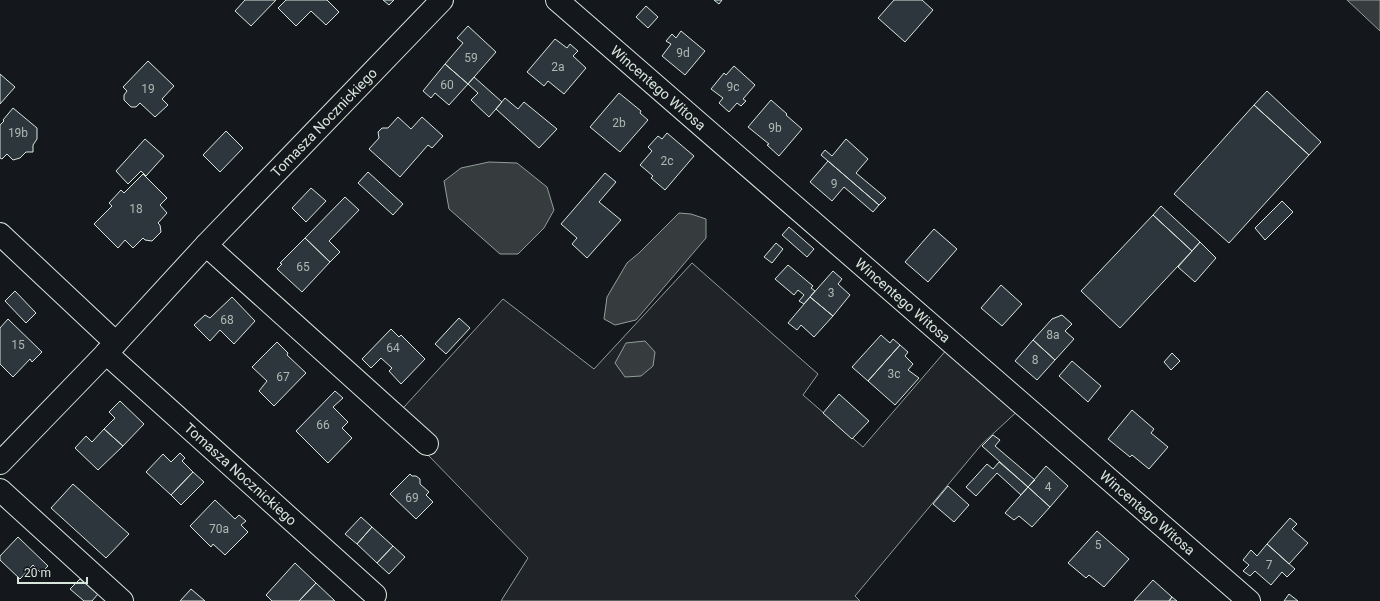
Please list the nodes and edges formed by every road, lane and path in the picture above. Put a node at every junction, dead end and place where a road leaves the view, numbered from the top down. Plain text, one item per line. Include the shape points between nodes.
1 (442, 0) edge
2 (557, 0) edge
3 (0, 234) edge
4 (206, 245) junction
5 (111, 348) junction
6 (427, 444) dead end
7 (0, 463) edge
8 (0, 490) edge
9 (375, 595) dead end
10 (122, 601) edge
11 (1249, 601) edge

1 - 4 street, Tomasza Nocznickiego
2 - 11 street, Wincentego Witosa
3 - 5 street, Tomasza Nocznickiego
4 - 5 street, Tomasza Nocznickiego
4 - 6 street
5 - 7 street, Tomasza Nocznickiego
5 - 9 street, Tomasza Nocznickiego
8 - 10 street

